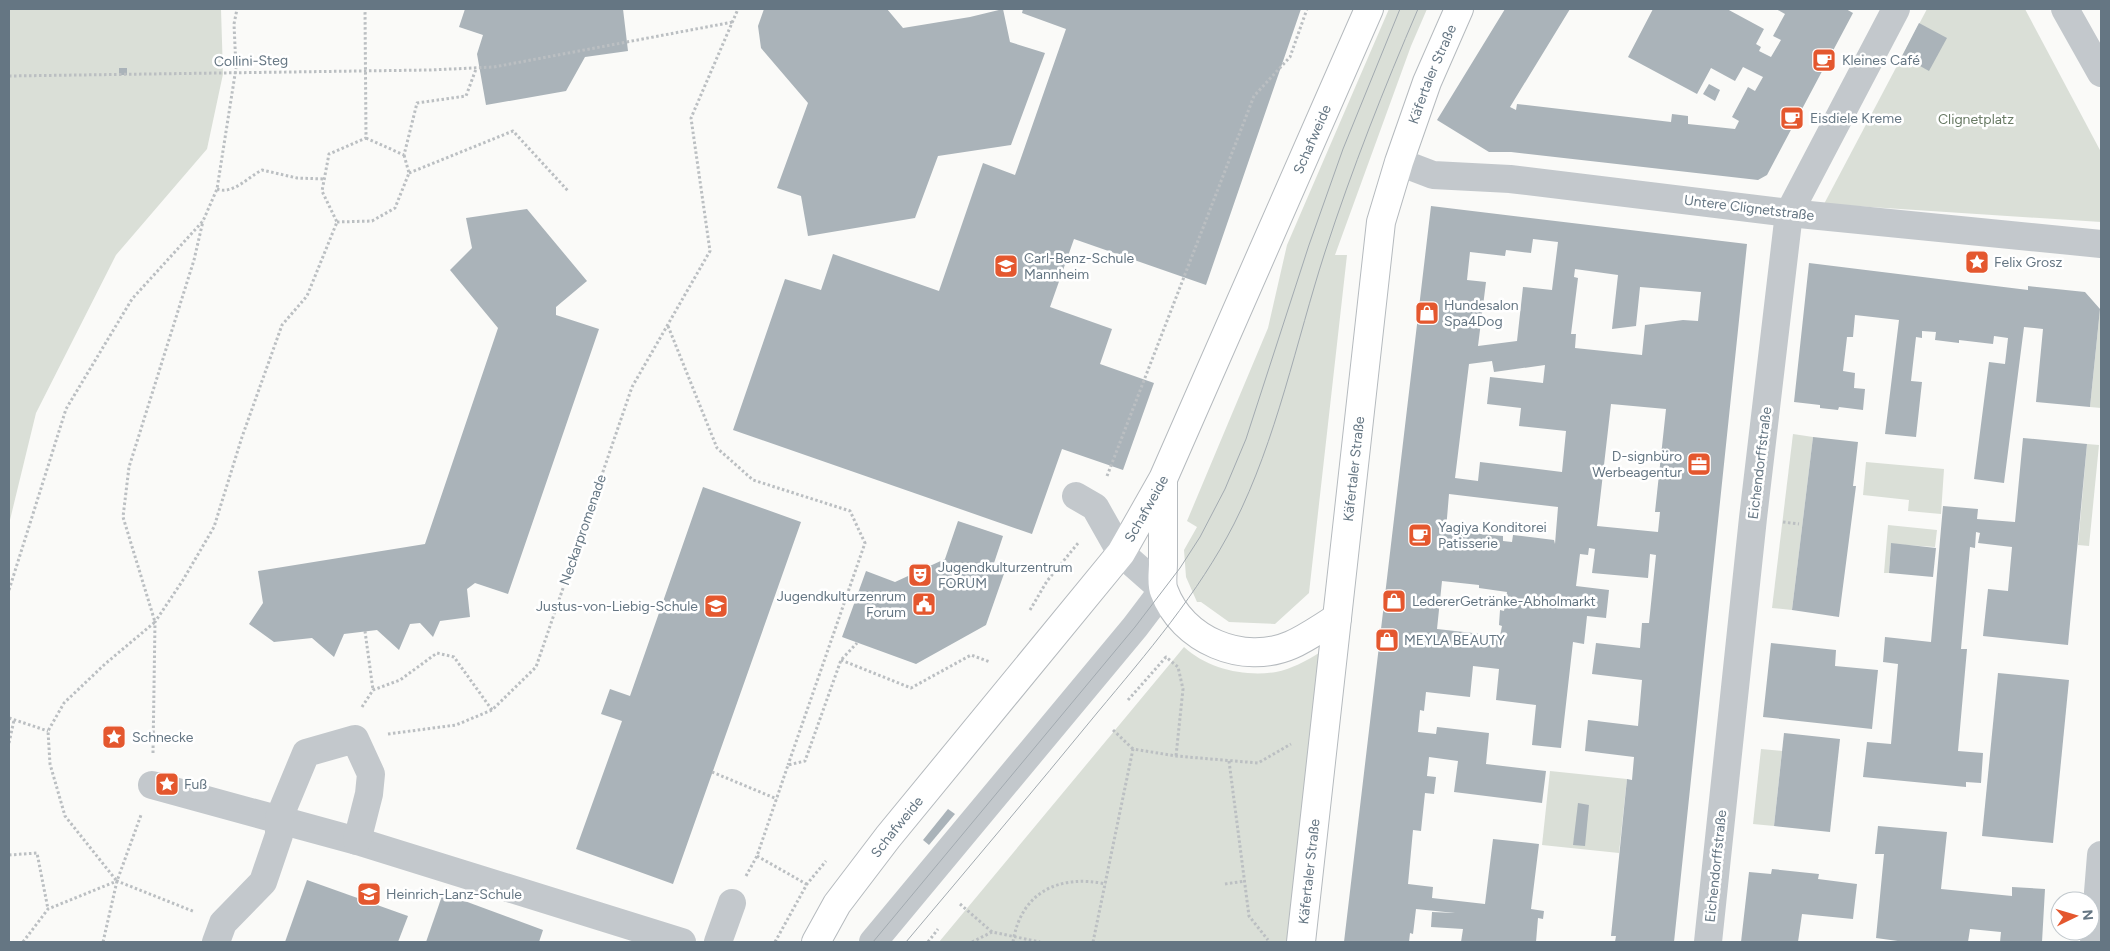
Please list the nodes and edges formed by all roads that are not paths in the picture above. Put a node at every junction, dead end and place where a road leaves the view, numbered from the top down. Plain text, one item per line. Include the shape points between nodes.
1 (1369, 9) edge
2 (1458, 9) edge
3 (1896, 9) edge
4 (2065, 9) edge
5 (2101, 73) edge
6 (1399, 162) junction
7 (1789, 213) junction
8 (2101, 244) edge
9 (1163, 479) junction
10 (1076, 496) dead end
11 (1121, 553) junction
12 (1164, 590) junction
13 (1337, 618) junction
14 (152, 785) road end
15 (279, 818) junction
16 (357, 842) junction
17 (2101, 855) edge
18 (732, 903) road end
19 (220, 933) edge
20 (682, 942) edge
21 (718, 942) edge
22 (816, 942) edge
23 (873, 942) edge
24 (1301, 942) edge
25 (1708, 942) edge
26 (2094, 942) edge

1 - 9 main road, Schafweide
2 - 6 main road, Käfertaler Straße via 1427,82
3 - 7 street, Eichendorffstraße
4 - 5 street
6 - 7 street, Untere Clignetstraße via 1433,175 1510,180
6 - 13 main road, Käfertaler Straße via 1381,222
7 - 8 street, Untere Clignetstraße
7 - 25 street, Eichendorffstraße
9 - 11 main road, Schafweide
9 - 12 main road
10 - 11 street via 1095,506
11 - 12 street
11 - 22 main road, Schafweide via 888,837 837,904
12 - 13 main road via 1177,614 1195,632 1220,647 1240,652 1290,646
12 - 23 street
13 - 24 main road, Käfertaler Straße
14 - 15 street
15 - 16 street
15 - 16 street via 306,753 354,739 370,774 369,794
15 - 19 street via 279,835 263,882
16 - 20 street
17 - 26 street
18 - 21 street

